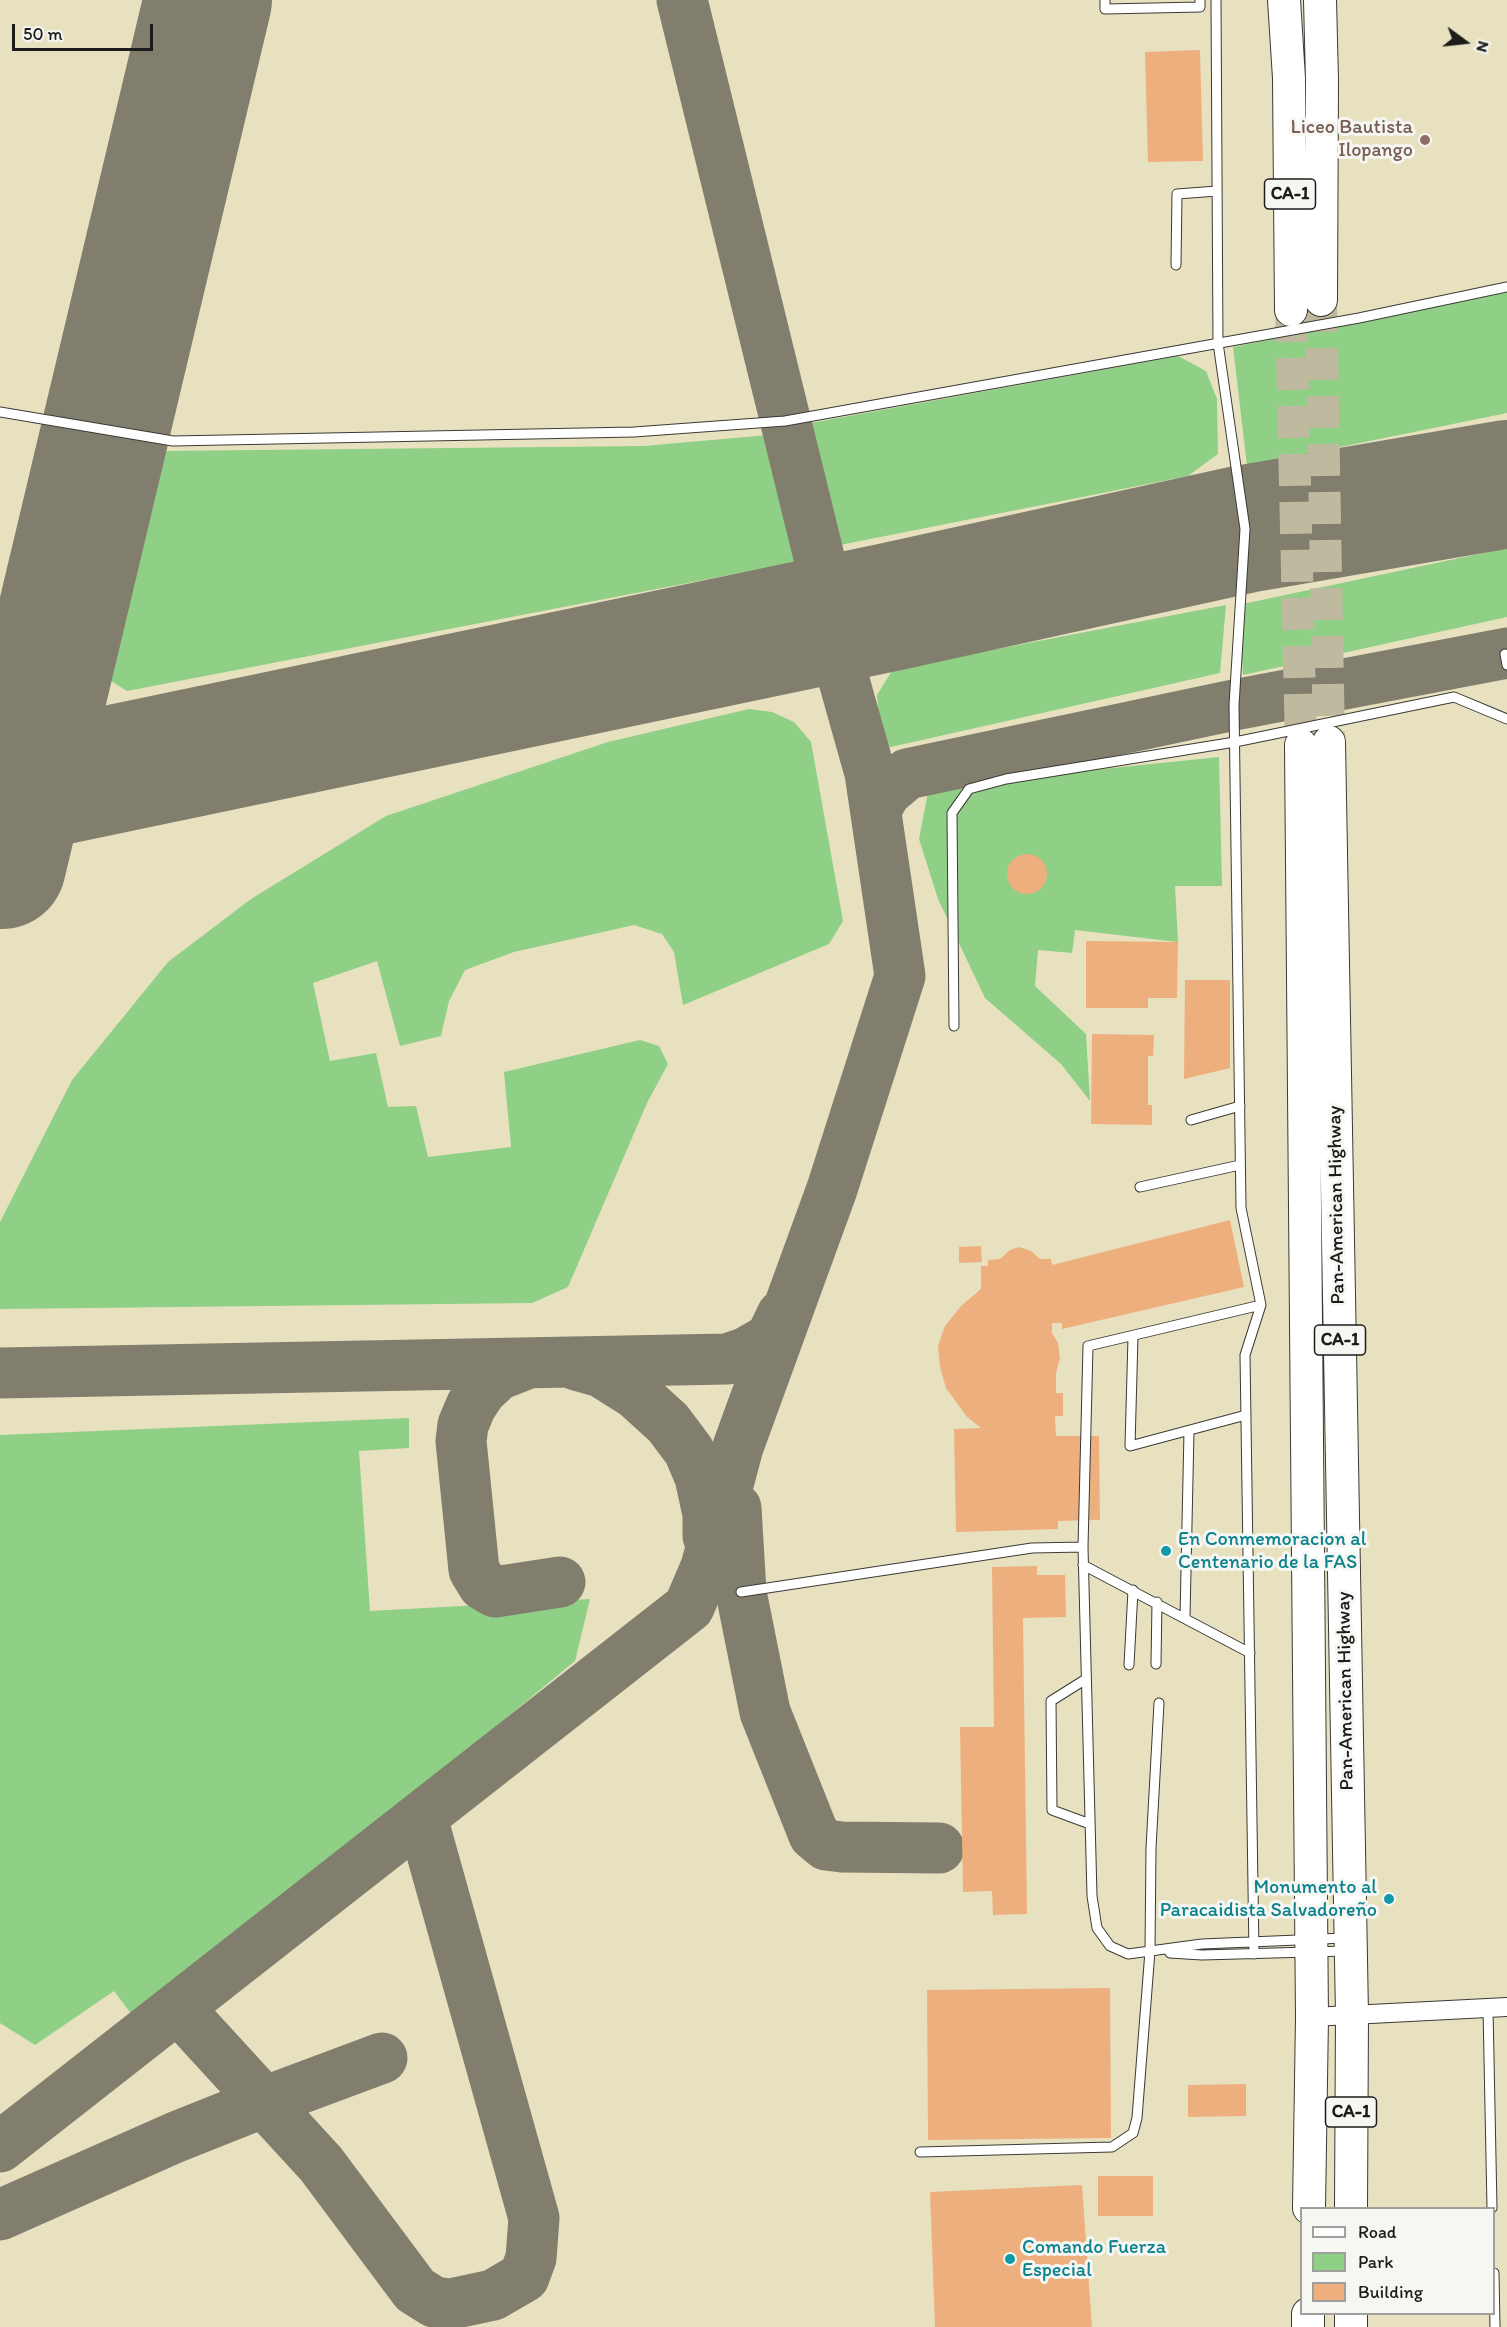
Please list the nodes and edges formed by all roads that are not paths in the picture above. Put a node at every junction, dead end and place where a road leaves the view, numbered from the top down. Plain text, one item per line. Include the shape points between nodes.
1 (1105, 0) edge
2 (1200, 0) edge
3 (1216, 0) edge
4 (1284, 0) edge
5 (1320, 0) edge
6 (1217, 191) junction
7 (1176, 265) dead end
8 (1507, 286) edge
9 (1321, 300) tunnel mouth
10 (1291, 310) tunnel mouth
11 (1218, 343) junction
12 (0, 412) edge
13 (1505, 654) dead end
14 (1507, 666) edge
15 (1507, 719) edge
16 (1235, 742) junction
17 (954, 1026) dead end
18 (1240, 1106) junction
19 (1191, 1120) dead end
20 (1240, 1165) junction
21 (1140, 1187) dead end
22 (1261, 1305) junction
23 (1133, 1337) junction
24 (1246, 1415) junction
25 (1189, 1431) junction
26 (1083, 1547) junction
27 (1083, 1565) junction
28 (1133, 1590) junction
29 (741, 1592) dead end
30 (1157, 1602) junction
31 (1185, 1617) junction
32 (1250, 1653) junction
33 (1129, 1665) dead end
34 (1156, 1665) dead end
35 (1086, 1679) junction
36 (1159, 1703) dead end
37 (1090, 1824) junction
38 (1253, 1942) junction
39 (1350, 1944) junction
40 (1311, 1946) junction
41 (1150, 1951) junction
42 (1254, 1954) junction
43 (1507, 2007) edge
44 (1488, 2008) junction
45 (1352, 2015) junction
46 (1312, 2017) junction
47 (920, 2152) dead end
48 (1309, 2207) edge
49 (1351, 2207) edge
50 (1492, 2207) edge

1 - 2 lane via 1105,9 1200,7
3 - 6 lane
4 - 10 highway, CA-1 via 1289,78
5 - 9 highway, CA-1
6 - 7 lane via 1177,194
6 - 11 lane
8 - 11 lane
11 - 12 lane via 785,421 634,432 173,441
11 - 16 lane via 1245,529
13 - 14 lane
15 - 16 lane via 1454,697
16 - 17 lane via 1006,779 969,789 952,813
16 - 18 lane
18 - 19 lane
18 - 20 lane
20 - 21 lane
20 - 22 lane via 1241,1208
22 - 23 lane
22 - 24 lane via 1245,1356
23 - 25 lane via 1130,1446
23 - 26 lane via 1088,1346
24 - 25 lane
24 - 32 lane
25 - 31 lane
26 - 27 lane
26 - 29 lane via 1032,1548
27 - 28 lane
27 - 35 lane
28 - 30 lane
28 - 33 lane
30 - 31 lane
30 - 34 lane
31 - 32 lane
32 - 38 lane
35 - 37 lane
35 - 37 lane via 1051,1701 1052,1810
36 - 41 lane
37 - 41 lane via 1097,1928 1110,1946 1128,1954
38 - 40 lane
38 - 41 lane
38 - 42 lane
39 - 40 lane
39 - 40 lane
39 - 40 highway, Pan-American Highway / CA-1 via 1315,744
39 - 45 highway, Pan-American Highway / CA-1
40 - 42 lane
40 - 46 highway, Pan-American Highway / CA-1
41 - 42 lane
41 - 47 lane via 1133,2133 1112,2147
43 - 44 street
44 - 45 street
44 - 50 lane
45 - 46 street
45 - 49 highway, Pan-American Highway / CA-1
46 - 48 highway, Pan-American Highway / CA-1

